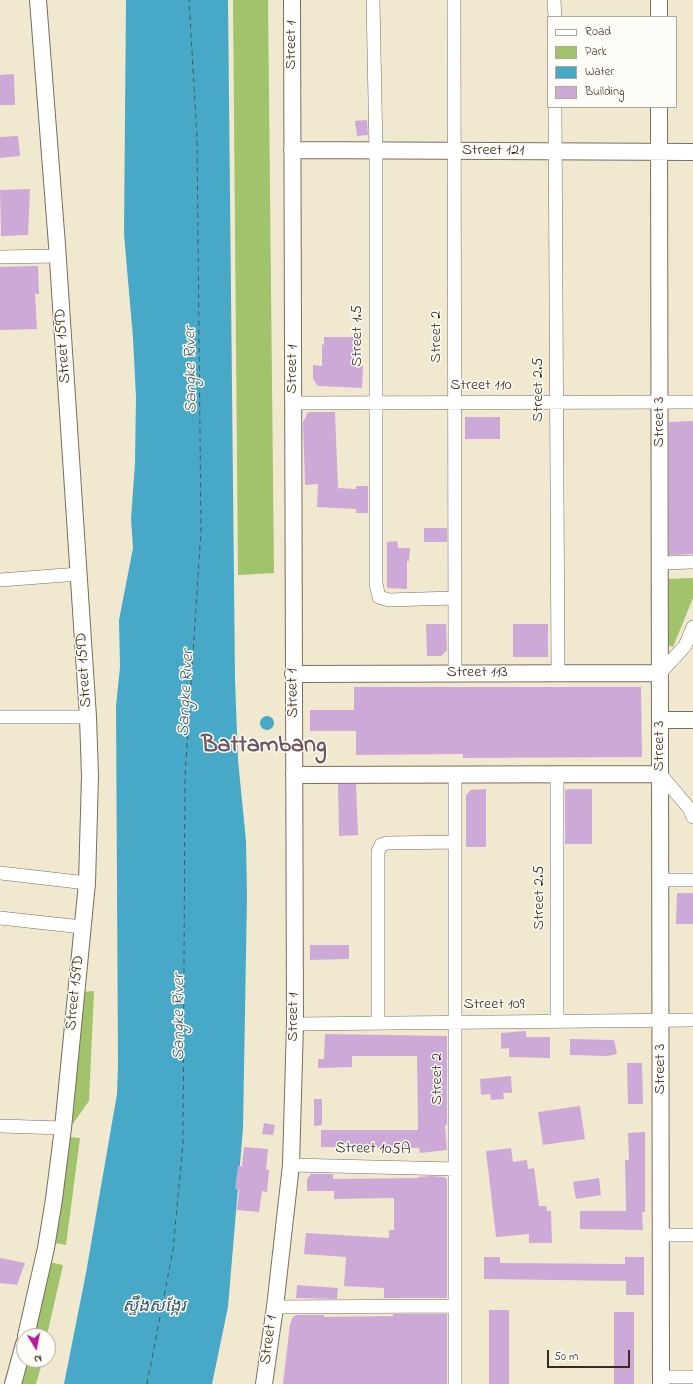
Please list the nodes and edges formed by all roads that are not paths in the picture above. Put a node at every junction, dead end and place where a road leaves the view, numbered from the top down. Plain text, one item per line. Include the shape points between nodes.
1 (38, 0) edge
2 (292, 0) edge
3 (373, 0) edge
4 (454, 0) edge
5 (554, 0) edge
6 (659, 0) edge
7 (555, 16) edge
8 (659, 16) edge
9 (555, 108) edge
10 (660, 108) edge
11 (292, 150) junction
12 (376, 150) junction
13 (454, 151) junction
14 (556, 151) junction
15 (660, 152) junction
16 (693, 152) edge
17 (58, 256) junction
18 (0, 257) edge
19 (660, 402) junction
20 (693, 402) edge
21 (293, 403) junction
22 (375, 403) junction
23 (454, 403) junction
24 (556, 403) junction
25 (693, 562) edge
26 (660, 563) junction
27 (79, 574) junction
28 (0, 580) edge
29 (454, 598) junction
30 (693, 627) edge
31 (455, 673) junction
32 (558, 673) junction
33 (660, 673) junction
34 (293, 674) junction
35 (0, 717) edge
36 (88, 717) junction
37 (660, 720) junction
38 (693, 720) edge
39 (557, 774) junction
40 (660, 774) junction
41 (294, 775) junction
42 (455, 775) junction
43 (693, 817) edge
44 (455, 842) junction
45 (0, 873) edge
46 (660, 880) junction
47 (693, 880) edge
48 (87, 883) junction
49 (0, 918) edge
50 (82, 927) junction
51 (661, 1020) junction
52 (693, 1020) edge
53 (557, 1021) junction
54 (455, 1022) junction
55 (378, 1023) junction
56 (295, 1024) junction
57 (0, 1126) edge
58 (63, 1128) junction
59 (291, 1165) junction
60 (455, 1170) junction
61 (661, 1235) junction
62 (693, 1235) edge
63 (455, 1306) junction
64 (275, 1307) junction
65 (28, 1328) edge
66 (17, 1368) edge
67 (693, 1377) edge
68 (661, 1381) edge
69 (13, 1384) edge
70 (264, 1384) edge
71 (455, 1384) edge

1 - 17 street, Street 159D
2 - 11 street, Street 1
3 - 12 street, Street 1.5
4 - 13 street, Street 2
5 - 7 street
6 - 8 street
9 - 14 street, Street 2.5
10 - 15 street, Street 3
11 - 12 street, Street 121
11 - 21 street, Street 1
12 - 13 street, Street 121
12 - 22 street, Street 1.5
13 - 14 street, Street 121
13 - 23 street, Street 2
14 - 15 street, Street 121
14 - 24 street, Street 2.5
15 - 16 street, Street 121
15 - 19 street, Street 3
17 - 18 street
17 - 27 street, Street 159D
19 - 20 street, Street 110
19 - 24 street, Street 110
19 - 26 street, Street 3
21 - 22 street, Street 110
21 - 34 street, Street 1
22 - 23 street, Street 110
22 - 29 street, Street 1.5 via 376,584 379,597 389,600
23 - 24 street, Street 110
23 - 29 street, Street 2
24 - 32 street, Street 2.5
25 - 26 street
26 - 33 street, Street 3
27 - 28 street
27 - 36 street, Street 159D
29 - 31 street, Street 2
30 - 33 street via 685,646
31 - 32 street, Street 113
31 - 34 street, Street 113
32 - 33 street, Street 113
33 - 37 street, Street 3
34 - 41 street, Street 1
35 - 36 street
36 - 48 street, Street 159D via 90,776
37 - 38 street
37 - 40 street, Street 3
39 - 40 street
39 - 42 street
39 - 53 street, Street 2.5
40 - 43 street via 690,808
40 - 46 street, Street 3
41 - 42 street
41 - 56 street, Street 1
42 - 44 street, Street 2
44 - 54 street, Street 2
44 - 55 street via 380,845
45 - 48 street
46 - 47 street
46 - 51 street, Street 3
48 - 50 street, Street 159D
49 - 50 street
50 - 58 street, Street 159D
51 - 52 street, Street 109
51 - 53 street, Street 109
51 - 61 street, Street 3
53 - 54 street, Street 109
54 - 55 street, Street 109
54 - 60 street, Street 2
55 - 56 street, Street 109
56 - 59 street, Street 1
57 - 58 street
58 - 65 street, Street 159D via 46,1248
59 - 60 street, Street 105A
59 - 64 street, Street 1
60 - 63 street, Street 2
61 - 62 street
61 - 68 street, Street 3
63 - 64 street
63 - 71 street, Street 2
64 - 70 street, Street 1
66 - 69 street
67 - 68 street

